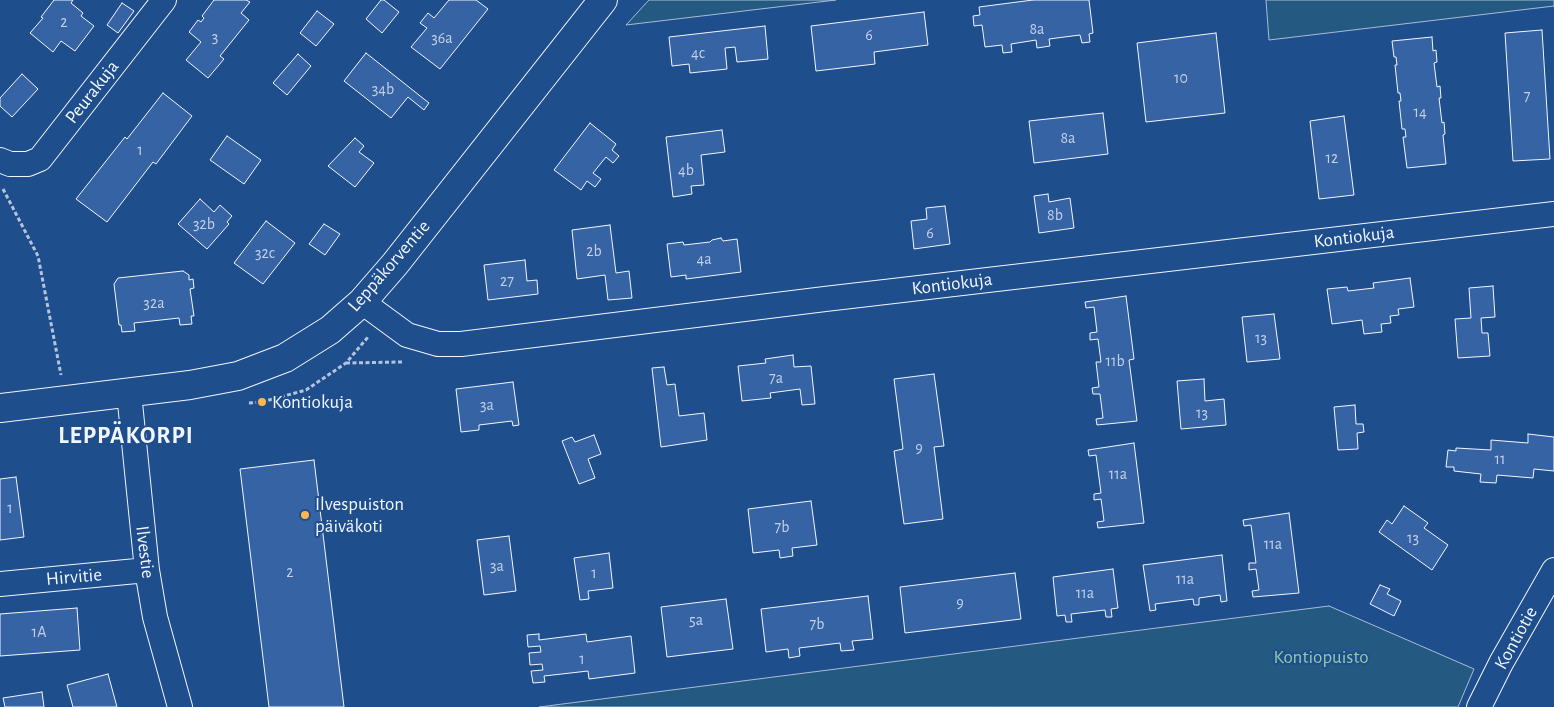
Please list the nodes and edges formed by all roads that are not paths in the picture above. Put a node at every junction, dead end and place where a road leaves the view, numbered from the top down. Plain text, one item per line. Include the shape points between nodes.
1 (164, 0) edge
2 (603, 0) edge
3 (5, 162) edge
4 (1554, 214) edge
5 (362, 302) junction
6 (129, 393) junction
7 (0, 408) edge
8 (147, 570) junction
9 (1554, 570) edge
10 (0, 584) edge
11 (180, 707) edge
12 (1479, 707) edge

1 - 3 street, Peurakuja via 40,159 28,164
2 - 5 street, Leppäkorventie
4 - 5 street, Kontiokuja via 461,344 438,344 407,335
5 - 6 street, Leppäkorventie via 330,330 285,358 238,376
6 - 7 street, Leppäkorventie
6 - 8 street, Ilvestie
8 - 10 street, Hirvitie
8 - 11 street, Ilvestie via 155,617
9 - 12 street, Kontiotie

